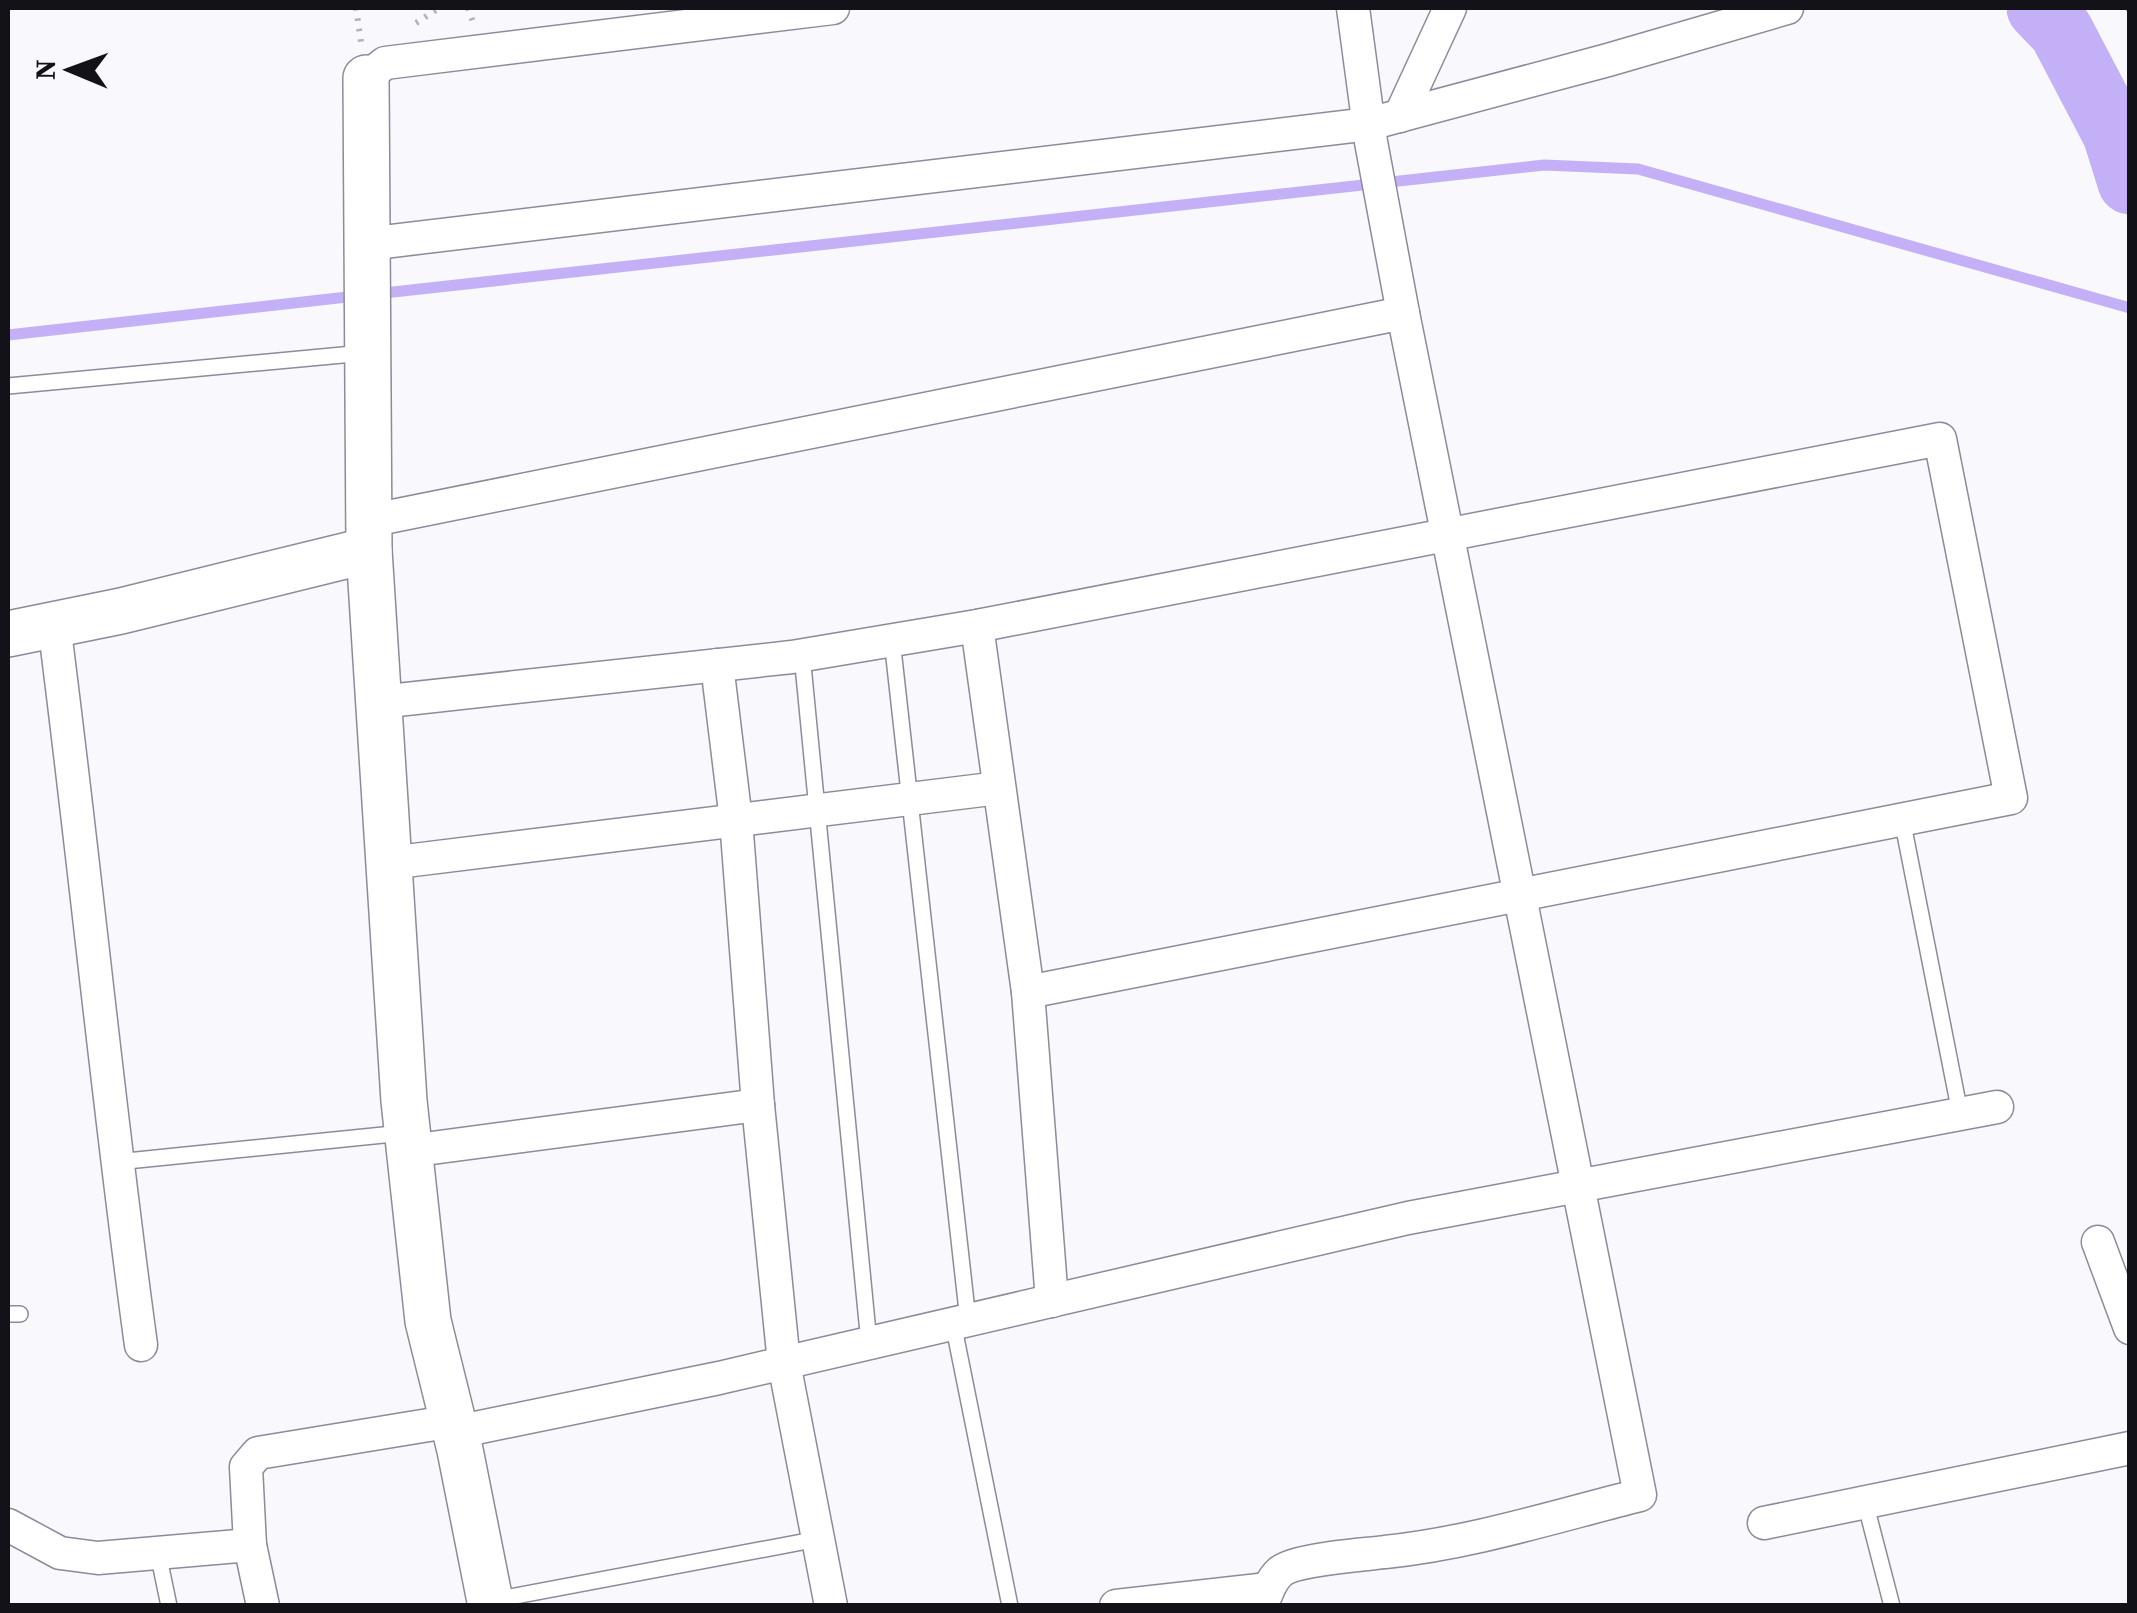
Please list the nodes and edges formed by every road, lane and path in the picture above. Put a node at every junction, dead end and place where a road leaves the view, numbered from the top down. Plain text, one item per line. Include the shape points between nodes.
1 (833, 8) edge
2 (1353, 8) edge
3 (1450, 8) edge
4 (1787, 8) edge
5 (366, 78) joint
6 (1380, 127) junction
7 (367, 257) junction
8 (1403, 312) junction
9 (368, 348) junction
10 (8, 386) edge
11 (1448, 534) junction
12 (368, 535) junction
13 (54, 624) junction
14 (977, 626) junction
15 (8, 634) edge
16 (892, 640) junction
17 (802, 655) junction
18 (717, 665) junction
19 (378, 702) junction
20 (999, 788) junction
21 (910, 798) junction
22 (817, 810) junction
23 (1902, 819) junction
24 (736, 820) junction
25 (388, 863) junction
26 (1520, 895) junction
27 (1028, 992) junction
28 (758, 1105) junction
29 (1998, 1107) dead end
30 (1960, 1114) junction
31 (408, 1142) junction
32 (116, 1162) junction
33 (1578, 1186) junction
34 (2098, 1242) dead end
35 (1052, 1301) junction
36 (961, 1322) junction
37 (2130, 1328) edge
38 (869, 1343) junction
39 (141, 1344) dead end
40 (784, 1363) junction
41 (454, 1426) junction
42 (2130, 1448) edge
43 (1865, 1502) junction
44 (1764, 1523) dead end
45 (8, 1526) edge
46 (818, 1539) junction
47 (250, 1545) junction
48 (158, 1553) junction
49 (1265, 1598) edge
50 (491, 1603) edge
51 (169, 1606) edge
52 (263, 1606) edge
53 (831, 1606) edge
54 (1010, 1606) edge
55 (1116, 1606) edge
56 (1892, 1606) edge

1 - 5 street via 385,63
2 - 6 street
3 - 6 street
4 - 6 street
5 - 7 street
6 - 7 street
6 - 8 street via 1387,225
7 - 9 street
8 - 11 street
8 - 12 street
9 - 10 lane
9 - 12 street
11 - 14 street
11 - 23 street via 1940,439 2011,798
11 - 26 street
12 - 13 street via 121,611
12 - 19 street
13 - 15 street
13 - 32 street
14 - 16 street
14 - 20 street
16 - 17 street
16 - 21 lane
17 - 18 street
17 - 22 lane
18 - 19 street
18 - 24 street
19 - 25 street
20 - 21 street
20 - 27 street
21 - 22 street
21 - 36 lane
22 - 24 street
22 - 38 lane
23 - 26 street
23 - 30 lane
24 - 25 street
24 - 28 street
25 - 31 street
26 - 27 street
26 - 33 street
27 - 35 street
28 - 31 street
28 - 40 street
29 - 30 street
30 - 33 street
31 - 32 lane
31 - 41 street via 428,1321
32 - 39 street
33 - 35 street via 1408,1218
33 - 49 street via 1640,1495 1436,1547 1294,1566 1281,1571
34 - 37 street
35 - 36 street
36 - 38 street
36 - 54 lane
38 - 40 street
40 - 41 street
40 - 46 street
41 - 47 street via 258,1453 246,1467
41 - 50 street
42 - 43 street
43 - 44 street
43 - 56 lane
45 - 48 street via 60,1553
46 - 50 lane
46 - 53 street
47 - 48 street
47 - 52 street
48 - 51 lane
49 - 55 street

